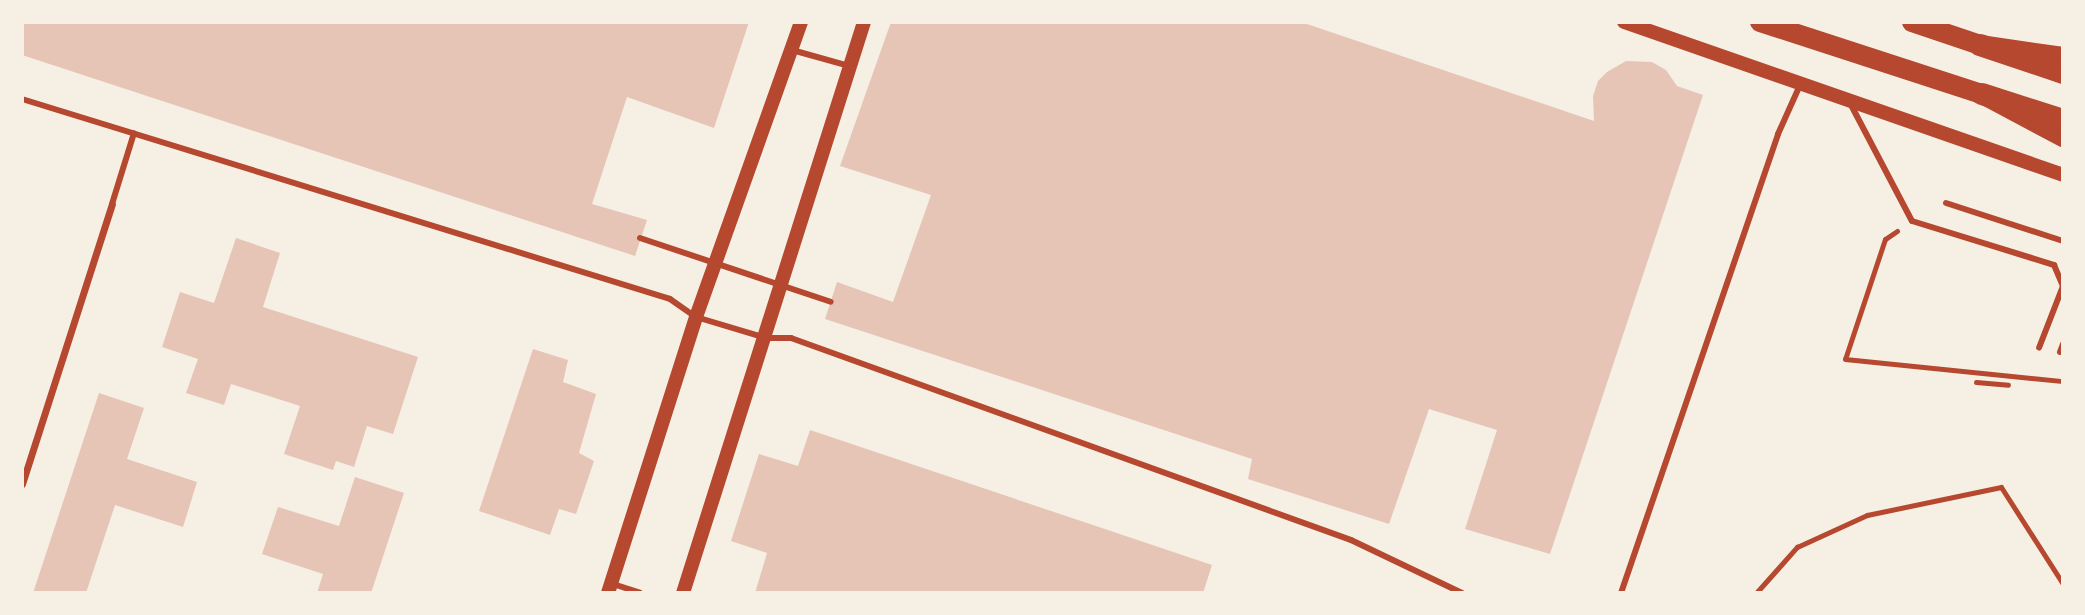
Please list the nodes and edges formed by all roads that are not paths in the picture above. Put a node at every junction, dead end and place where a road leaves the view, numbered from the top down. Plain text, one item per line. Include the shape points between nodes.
1 (801, 22) edge
2 (864, 22) edge
3 (1624, 22) edge
4 (1760, 22) edge
5 (1912, 22) edge
6 (1980, 45) junction
7 (792, 50) junction
8 (2063, 57) edge
9 (849, 66) junction
10 (2063, 73) edge
11 (1802, 82) junction
12 (1982, 94) junction
13 (1846, 97) junction
14 (22, 99) edge
15 (2063, 120) edge
16 (134, 133) junction
17 (2063, 137) edge
18 (2063, 175) edge
19 (1946, 203) dead end
20 (112, 204) joint
21 (640, 238) dead end
22 (2063, 241) edge
23 (831, 302) dead end
24 (696, 317) junction
25 (766, 338) junction
26 (2039, 348) dead end
27 (22, 484) edge
28 (609, 588) edge
29 (640, 593) edge
30 (683, 593) edge
31 (1462, 593) edge
32 (1621, 593) edge

1 - 7 street
2 - 9 street
3 - 11 street
4 - 12 main road
5 - 6 main road
6 - 8 main road
6 - 10 highway
7 - 9 lane
7 - 24 street
9 - 25 street
11 - 13 street
11 - 32 lane via 1778,134
12 - 15 highway
12 - 17 main road
13 - 18 street
13 - 26 lane via 1912,221 2054,265 2063,286
14 - 16 lane
16 - 20 lane
16 - 24 lane via 670,299
19 - 22 lane
20 - 27 street
21 - 23 lane
24 - 25 lane
24 - 28 street
25 - 30 street
25 - 31 lane via 791,338 1351,540
28 - 29 lane

